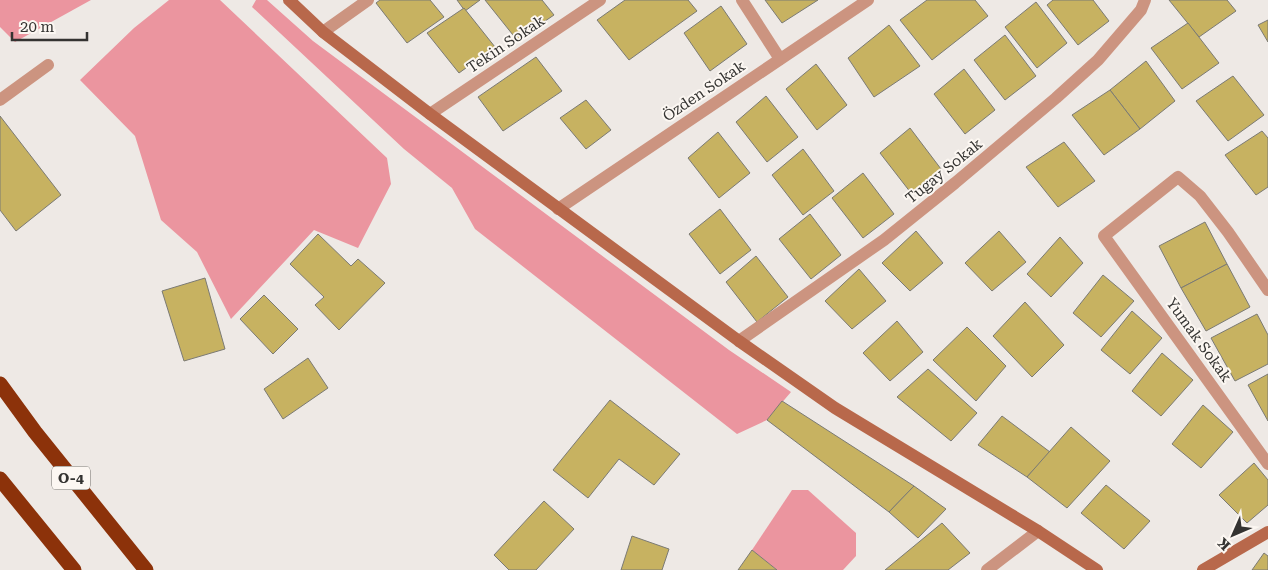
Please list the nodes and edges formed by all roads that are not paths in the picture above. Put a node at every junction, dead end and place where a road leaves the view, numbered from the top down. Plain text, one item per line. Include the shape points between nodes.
1 (289, 0) edge
2 (368, 0) edge
3 (600, 0) edge
4 (742, 0) edge
5 (868, 0) edge
6 (1140, 3) edge
7 (322, 32) junction
8 (780, 59) junction
9 (48, 65) dead end
10 (0, 100) edge
11 (430, 114) junction
12 (558, 209) junction
13 (1268, 290) edge
14 (739, 341) junction
15 (0, 384) edge
16 (1268, 464) edge
17 (0, 479) edge
18 (1038, 531) junction
19 (1268, 532) edge
20 (74, 570) edge
21 (146, 570) edge
22 (986, 570) edge
23 (1097, 570) edge
24 (1203, 570) edge

1 - 7 street
2 - 7 street
3 - 11 street, Tekin Sokak
4 - 8 street
5 - 8 street, Özden Sokak
6 - 14 street, Tugay Sokak via 1098,60 955,184 884,240
7 - 11 street
8 - 12 street, Özden Sokak
9 - 10 street
11 - 12 street
12 - 14 street
13 - 16 street, Yumak Sokak via 1205,203 1178,177 1104,236
14 - 18 street via 835,408
15 - 21 highway, O-4 via 34,432
17 - 20 highway
18 - 22 street
18 - 23 street
19 - 24 street

